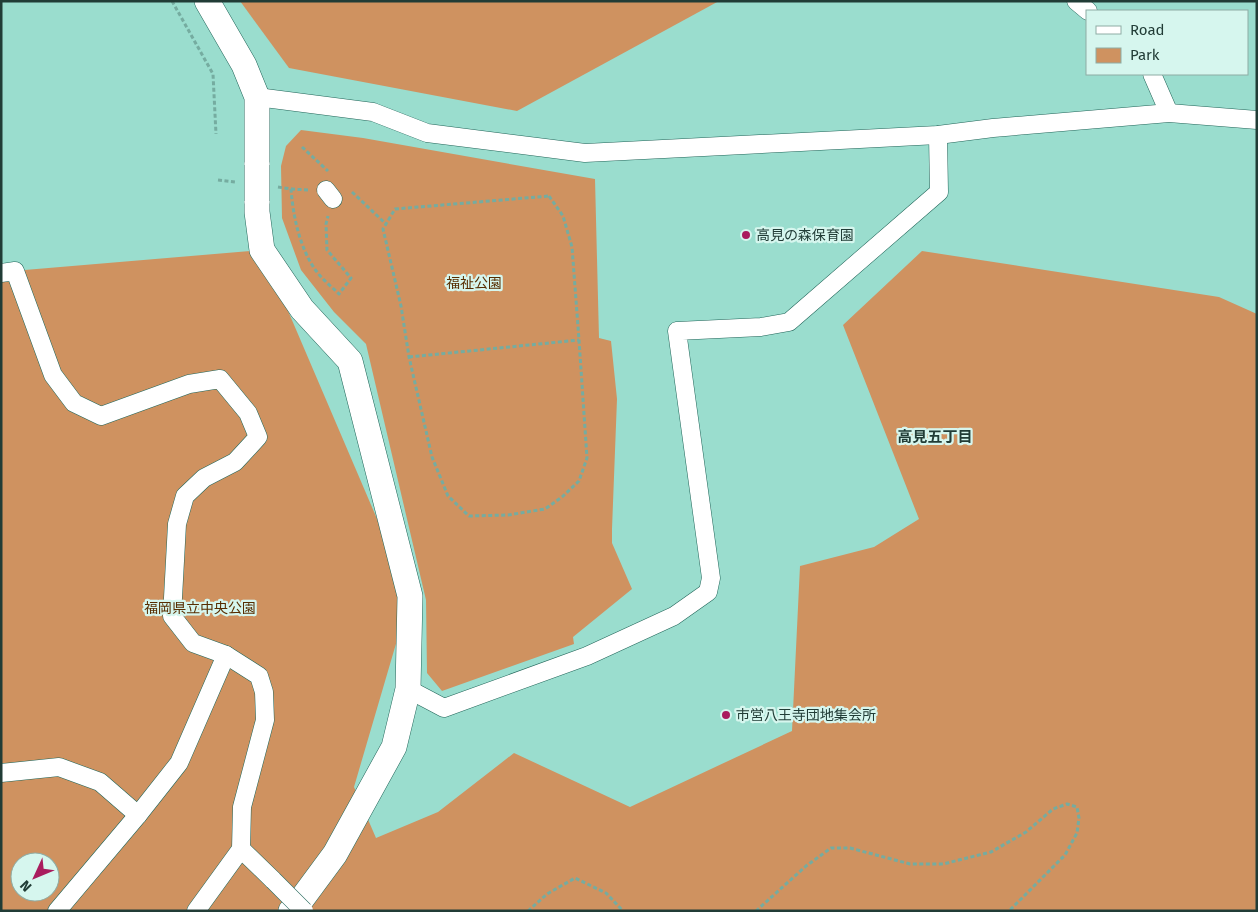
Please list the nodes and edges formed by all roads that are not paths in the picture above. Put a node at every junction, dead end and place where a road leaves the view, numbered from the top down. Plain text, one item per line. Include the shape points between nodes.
1 (206, 1) edge
2 (1076, 1) edge
3 (1087, 10) edge
4 (1152, 75) edge
5 (257, 98) junction
6 (1169, 114) junction
7 (1257, 120) edge
8 (938, 135) junction
9 (1, 273) edge
10 (226, 655) junction
11 (408, 689) junction
12 (1, 773) edge
13 (138, 815) junction
14 (241, 849) junction
15 (57, 911) edge
16 (196, 911) edge
17 (291, 911) edge
18 (304, 911) edge

1 - 5 street via 244,65
2 - 3 street
4 - 6 street
5 - 8 street via 373,112 427,133 585,153
5 - 11 street, bridge via 257,164 265,194 257,212 262,250 302,310 350,361 410,596
6 - 7 street
6 - 8 street
8 - 11 street via 939,192 790,322 760,327 678,331 711,578 708,592 674,616 588,656 444,708
9 - 10 street via 15,271 53,376 74,403 101,416 190,384 220,379 248,413 258,437 235,462 204,478 186,496 177,524 172,616 193,643
10 - 13 street via 179,763
10 - 14 street via 258,676 264,692 265,720 242,807
11 - 17 street via 394,747 335,854
12 - 13 street via 59,767 100,782
13 - 15 street
14 - 16 street
14 - 18 street, bridge

